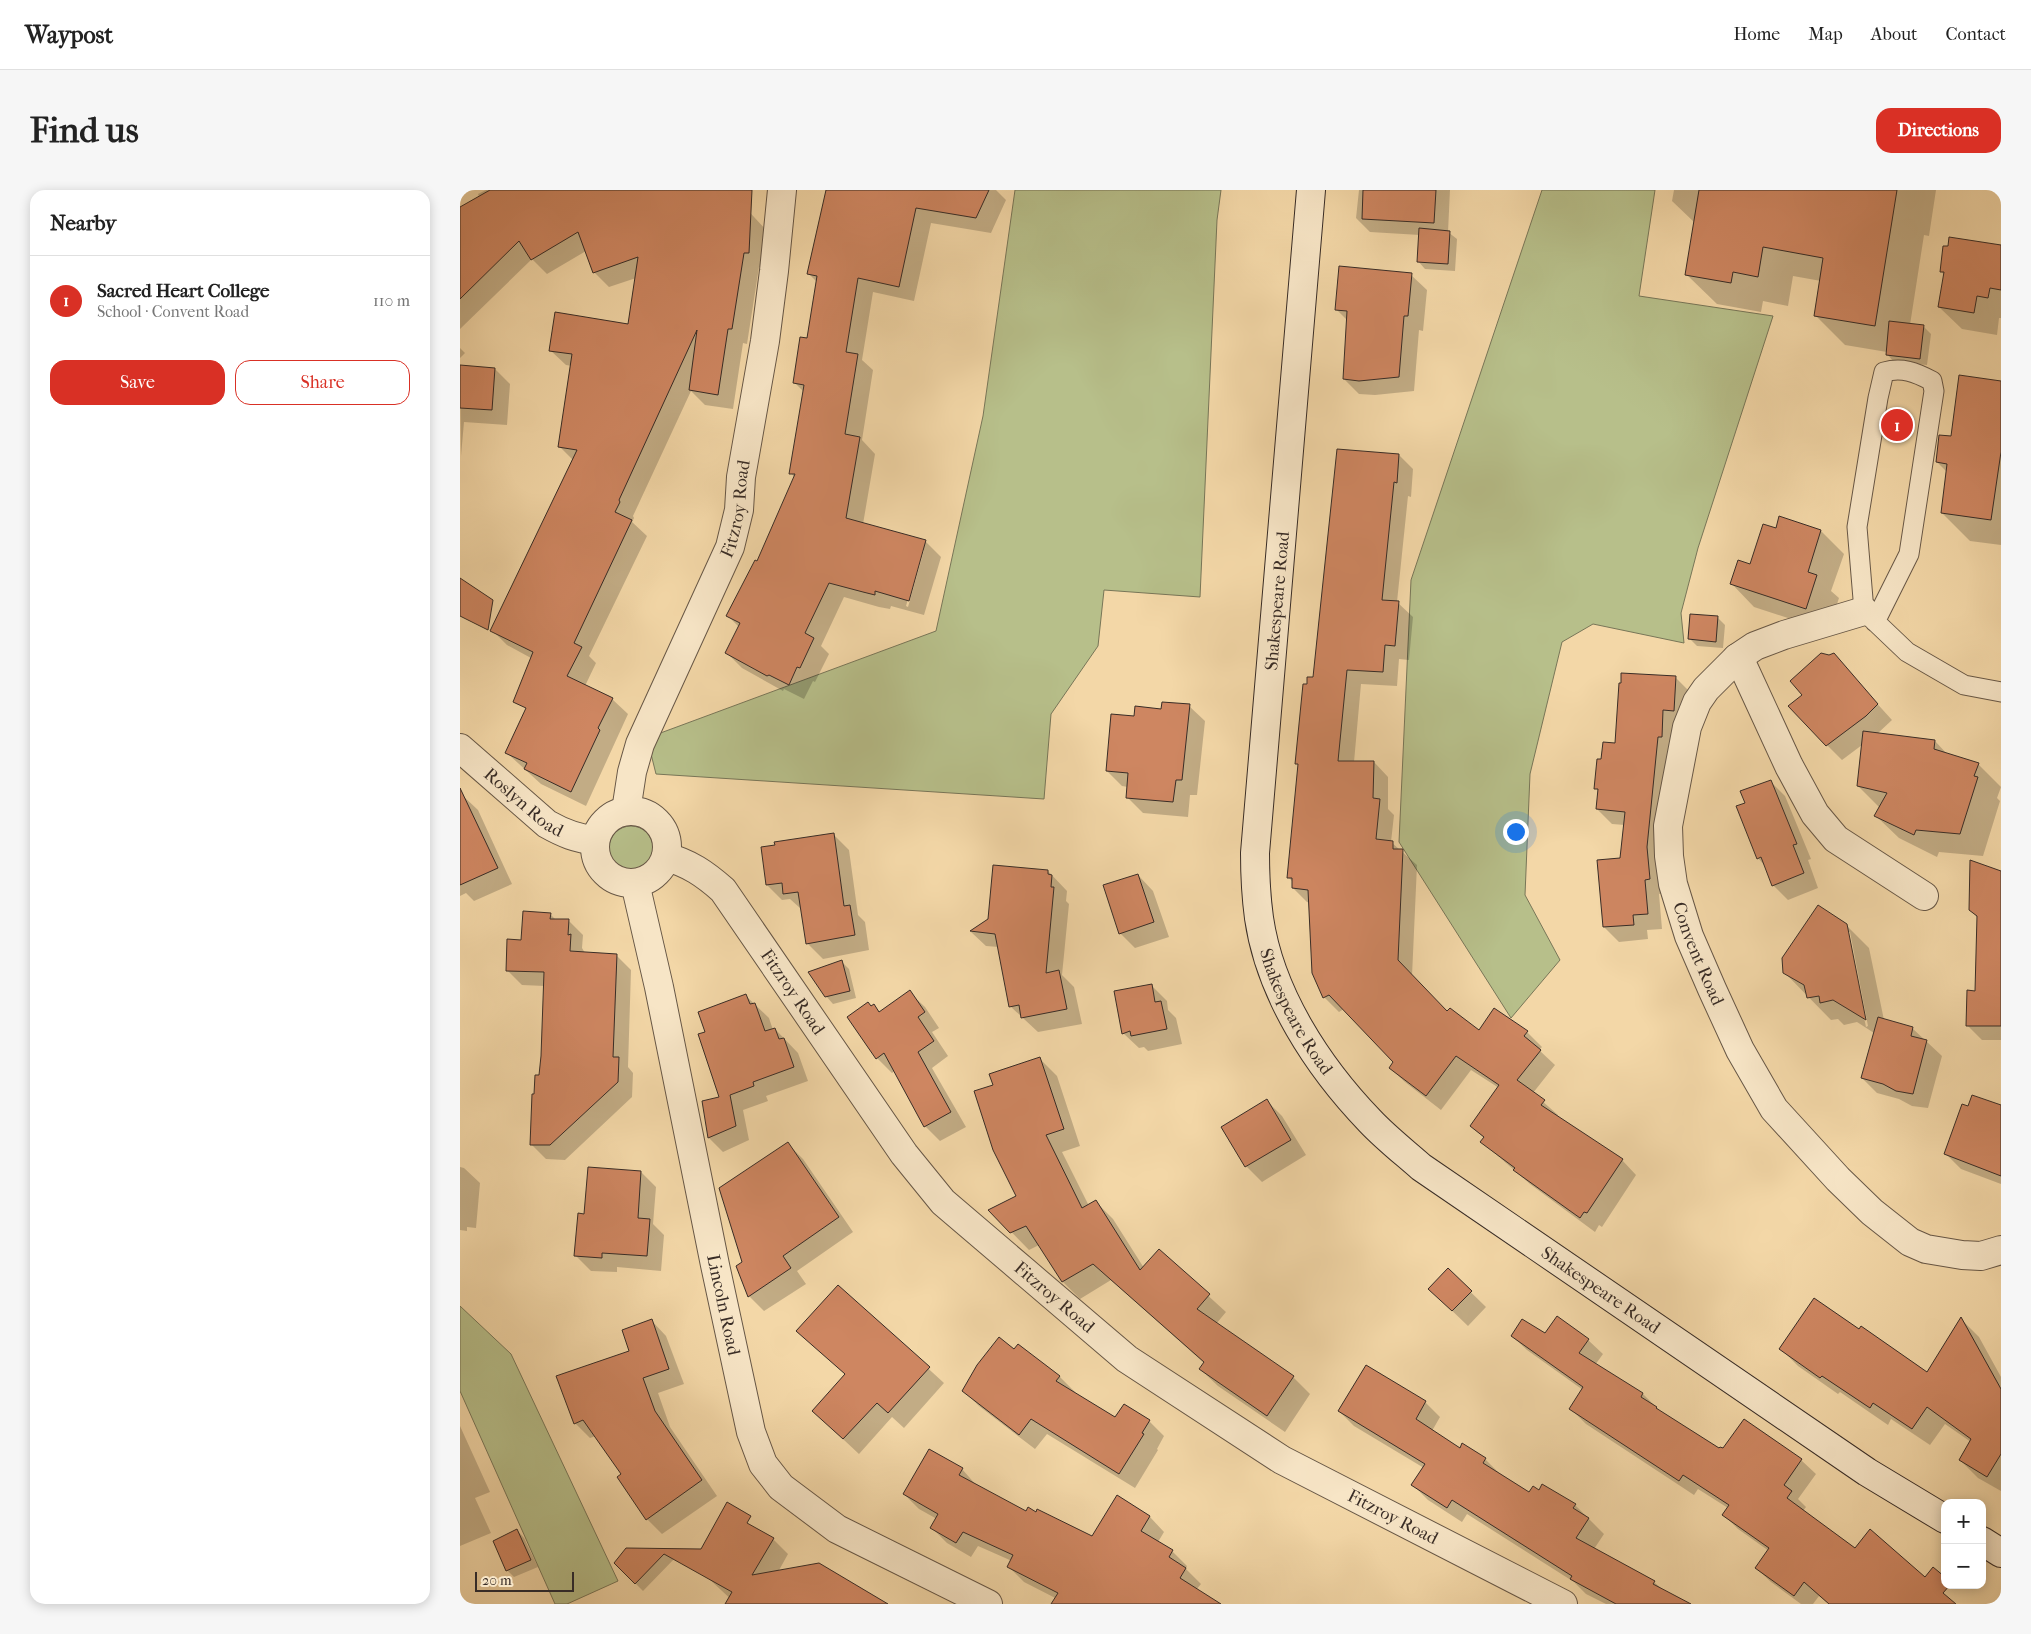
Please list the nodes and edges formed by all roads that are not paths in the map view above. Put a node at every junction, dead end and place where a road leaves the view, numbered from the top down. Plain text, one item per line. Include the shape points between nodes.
1 (782, 190) edge
2 (1312, 190) edge
3 (1869, 616) junction
4 (1737, 658) junction
5 (2001, 692) edge
6 (460, 748) edge
7 (626, 810) junction
8 (595, 840) junction
9 (666, 857) junction
10 (634, 883) junction
11 (1924, 896) dead end
12 (2001, 1250) edge
13 (1941, 1517) edge
14 (1986, 1544) edge
15 (2001, 1553) edge
16 (988, 1604) edge
17 (1563, 1604) edge

1 - 7 street, Fitzroy Road via 765,341 741,477 739,510 730,547 640,744
2 - 13 street, Shakespeare Road via 1255,887 1259,920 1271,965 1290,1010 1346,1095 1421,1167 1867,1472
3 - 3 lane via 1857,527 1884,372 1898,368 1932,381 1934,392 1909,554
3 - 4 street, Convent Road via 1784,635 1755,646
3 - 5 lane via 1907,652 1964,685
4 - 11 street via 1815,814 1836,839
4 - 12 street, Convent Road via 1697,702 1687,727 1668,826 1673,884 1689,936 1712,989 1740,1050 1774,1109 1872,1212 1910,1242 1926,1249 1981,1256
6 - 8 street, Roslyn Road via 547,824 581,839
7 - 8 street via 606,820
7 - 9 street via 648,814 658,822 668,844
8 - 10 street via 598,862 604,871 613,878
9 - 10 street via 654,874
9 - 17 street, Fitzroy Road via 685,862 722,890 904,1154 943,1202 1127,1359 1282,1460
10 - 16 street, Lincoln Road via 659,987 751,1432 764,1464 781,1487 837,1529
14 - 15 street

